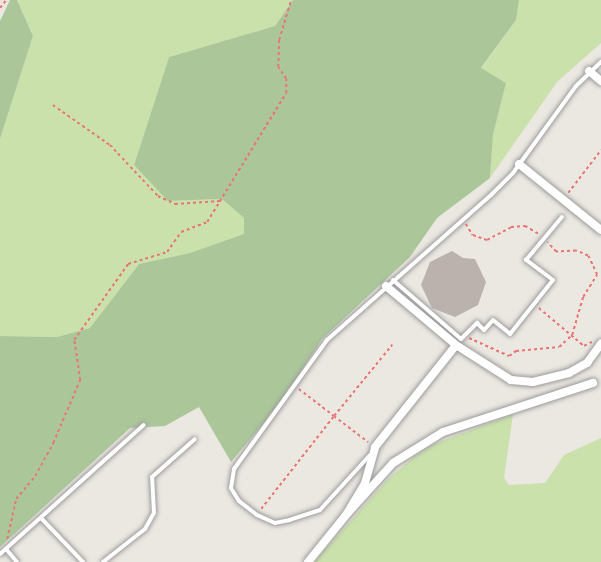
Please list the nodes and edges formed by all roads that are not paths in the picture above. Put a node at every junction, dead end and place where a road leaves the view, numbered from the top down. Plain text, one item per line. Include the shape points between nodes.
1 (601, 62) edge
2 (589, 71) junction
3 (601, 81) edge
4 (519, 164) junction
5 (562, 217) dead end
6 (601, 230) edge
7 (393, 280) junction
8 (386, 286) junction
9 (459, 342) junction
10 (601, 344) edge
11 (593, 383) dead end
12 (144, 425) dead end
13 (195, 440) dead end
14 (375, 447) junction
15 (346, 515) junction
16 (41, 518) junction
17 (6, 549) junction
18 (0, 554) edge
19 (17, 562) edge
20 (82, 562) edge
21 (103, 562) edge
22 (308, 562) edge

1 - 2 lane
2 - 3 street
2 - 4 lane
4 - 6 street
4 - 7 lane via 464,221
5 - 9 lane via 526,260 553,280 510,334 493,320 484,330 477,323
7 - 8 lane
7 - 9 lane
8 - 9 street
8 - 14 lane via 327,340 234,469 231,488 239,501 275,523 320,510
9 - 10 street via 511,380 523,383 569,373 587,363
9 - 14 street
11 - 15 street via 443,432 393,463
12 - 16 lane
13 - 21 lane via 152,477 154,513 145,529
14 - 15 street via 365,483
15 - 22 street
16 - 17 lane
16 - 20 lane
17 - 18 lane
17 - 19 lane

